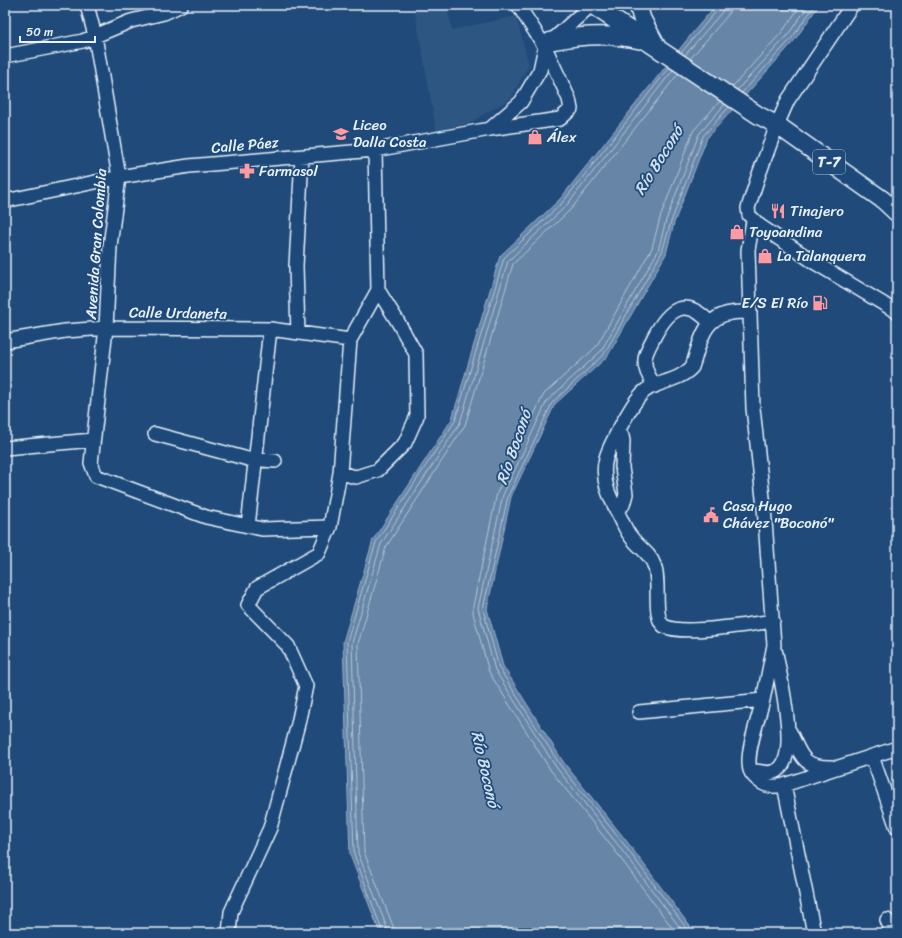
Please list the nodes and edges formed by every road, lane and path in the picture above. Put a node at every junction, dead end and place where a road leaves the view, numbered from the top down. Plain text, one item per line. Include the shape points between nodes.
1 (87, 5) edge
2 (182, 5) edge
3 (518, 5) edge
4 (591, 5) edge
5 (638, 5) edge
6 (852, 5) edge
7 (95, 36) junction
8 (548, 44) junction
9 (657, 48) junction
10 (5, 56) edge
11 (777, 125) junction
12 (490, 129) junction
13 (375, 150) junction
14 (302, 157) junction
15 (119, 177) junction
16 (5, 201) edge
17 (897, 213) edge
18 (753, 221) junction
19 (378, 290) junction
20 (750, 312) junction
21 (897, 312) edge
22 (710, 323) junction
23 (106, 328) junction
24 (270, 330) junction
25 (298, 333) junction
26 (350, 340) junction
27 (5, 341) edge
28 (655, 386) junction
29 (618, 432) junction
30 (155, 434) dead end
31 (93, 440) junction
32 (5, 448) edge
33 (255, 460) junction
34 (275, 461) dead end
35 (340, 473) junction
36 (616, 510) junction
37 (248, 526) junction
38 (330, 527) junction
39 (773, 621) junction
40 (774, 644) junction
41 (764, 700) junction
42 (639, 712) dead end
43 (788, 728) junction
44 (897, 748) edge
45 (872, 756) junction
46 (840, 767) junction
47 (750, 770) junction
48 (784, 785) junction
49 (897, 828) edge
50 (887, 920) dead end
51 (230, 933) edge
52 (814, 933) edge
53 (892, 933) edge

1 - 7 street, Avenida Gran Colombia
2 - 7 street via 164,13 130,21
3 - 8 street, Calle Páez
4 - 8 street
4 - 9 main road, T-7
5 - 9 main road
6 - 11 street via 788,100
7 - 10 street
7 - 15 street, Avenida Gran Colombia
8 - 9 main road via 575,37 598,35 630,37
8 - 12 street via 540,70 521,102
8 - 12 street, Calle Páez via 571,109 560,119
9 - 11 main road, T-7
11 - 17 main road, T-7 via 883,200
11 - 18 street via 748,208
12 - 13 street, Calle Páez
13 - 14 street, Calle Páez
13 - 19 street
14 - 15 street, Calle Páez via 190,166
14 - 25 street via 296,266
15 - 16 street, Calle Páez
15 - 23 street, Avenida Gran Colombia via 110,246
18 - 20 street via 748,250
18 - 21 street via 817,264
19 - 26 street
19 - 35 street via 416,354 417,416 405,443 378,470 356,477
20 - 22 street via 732,312
20 - 39 street via 753,408 761,467
22 - 28 street via 704,331 692,368 678,378
22 - 28 street via 698,312 684,308 673,312 662,322 646,353 645,361
23 - 24 street, Calle Urdaneta
23 - 27 street, Calle Urdaneta via 65,331
23 - 31 street, Avenida Gran Colombia
24 - 25 street, Calle Urdaneta
24 - 33 street
25 - 26 street, Calle Urdaneta
26 - 35 street
28 - 29 street via 640,396
29 - 36 street via 606,458 605,471 609,494
29 - 36 street via 624,441 622,468 626,494 623,505
30 - 33 street
31 - 32 street
31 - 37 street, Avenida Gran Colombia via 91,463 96,476 206,517
33 - 34 street
33 - 37 street
35 - 38 street
36 - 39 street via 630,536 654,563 658,583 657,609 663,625 676,629 708,629
37 - 38 street, Avenida Gran Colombia via 262,530
38 - 51 street via 319,553 257,588 248,605 288,646 306,686 270,828 231,912
39 - 40 street
40 - 41 street
40 - 43 street
41 - 42 street
41 - 47 street via 750,750
43 - 46 street via 803,758 822,768
43 - 47 street via 786,761 779,770 769,773
44 - 45 street
45 - 46 street
45 - 49 street
46 - 48 street
47 - 48 street via 763,784 773,787
48 - 52 street
50 - 53 street

